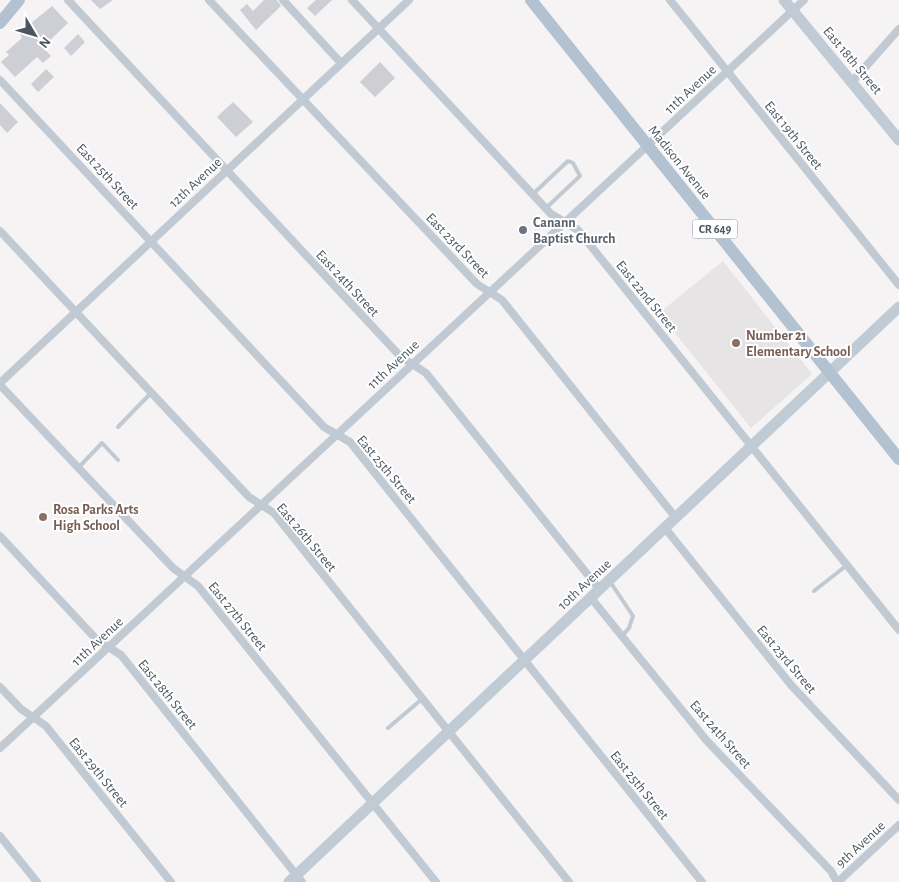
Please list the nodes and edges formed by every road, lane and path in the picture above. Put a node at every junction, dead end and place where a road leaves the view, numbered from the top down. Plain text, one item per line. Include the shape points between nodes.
1 (19, 0) edge
2 (68, 0) edge
3 (209, 0) edge
4 (283, 0) edge
5 (352, 0) edge
6 (409, 0) edge
7 (531, 0) edge
8 (670, 0) edge
9 (784, 0) edge
10 (804, 0) edge
11 (792, 10) junction
12 (0, 23) edge
13 (378, 28) junction
14 (899, 29) edge
15 (341, 63) junction
16 (727, 71) junction
17 (0, 80) edge
18 (852, 82) junction
19 (303, 98) junction
20 (899, 140) edge
21 (647, 145) junction
22 (226, 170) junction
23 (532, 194) junction
24 (546, 208) junction
25 (564, 222) junction
26 (0, 231) edge
27 (151, 241) junction
28 (899, 285) edge
29 (489, 292) junction
30 (899, 308) edge
31 (75, 312) junction
32 (412, 364) junction
33 (830, 373) junction
34 (0, 384) edge
35 (151, 393) junction
36 (118, 427) dead end
37 (336, 434) junction
38 (752, 446) junction
39 (899, 459) edge
40 (118, 460) dead end
41 (78, 468) junction
42 (261, 505) junction
43 (676, 518) junction
44 (665, 528) junction
45 (0, 536) edge
46 (847, 565) junction
47 (184, 576) junction
48 (610, 581) junction
49 (814, 591) dead end
50 (596, 594) junction
51 (899, 630) edge
52 (623, 635) junction
53 (108, 647) junction
54 (525, 661) junction
55 (0, 687) edge
56 (422, 699) junction
57 (33, 717) junction
58 (388, 728) dead end
59 (449, 732) junction
60 (0, 748) edge
61 (899, 800) edge
62 (373, 804) junction
63 (899, 825) edge
64 (0, 836) edge
65 (296, 880) edge
66 (37, 882) edge
67 (171, 882) edge
68 (436, 882) edge
69 (569, 882) edge
70 (702, 882) edge
71 (838, 882) edge

1 - 12 main road
2 - 22 street, East 24th Street
3 - 19 street, East 23rd Street
4 - 15 street
5 - 13 street, East 22nd Street
6 - 13 street, 12th Avenue
7 - 21 main road, Madison Avenue / CR 649
8 - 16 street, East 19th Street
9 - 11 main road, East 18th Street
10 - 11 street, 11th Avenue
11 - 16 street, 11th Avenue
11 - 18 main road, East 18th Street
13 - 15 street, 12th Avenue
13 - 23 street, East 22nd Street
14 - 18 street
15 - 19 street, 12th Avenue
16 - 21 street, 11th Avenue
16 - 28 street, East 19th Street
17 - 27 street, East 25th Street
18 - 20 main road, East 18th Street
19 - 22 street, 12th Avenue
19 - 29 street, East 23rd Street via 477,284
21 - 25 street, 11th Avenue
21 - 33 main road, Madison Avenue / CR 649
22 - 27 street, 12th Avenue
22 - 32 street, East 24th Street via 400,356
23 - 24 street, East 22nd Street
23 - 24 lane via 568,162 574,164 580,176
24 - 25 street, East 22nd Street
25 - 29 street, 11th Avenue
25 - 38 street, East 22nd Street via 578,230
26 - 31 street, East 26th Street
27 - 31 street, 12th Avenue
27 - 37 street, East 25th Street via 324,427
29 - 32 street, 11th Avenue
29 - 43 street, East 23rd Street via 502,300
30 - 33 main road, 10th Avenue
31 - 34 street, 12th Avenue
31 - 35 street, East 26th Street
32 - 37 street, 11th Avenue
32 - 50 street, East 24th Street via 426,373 481,440
33 - 38 main road, 10th Avenue
33 - 39 main road, Madison Avenue / CR 649
34 - 41 street, East 27th Street
35 - 36 lane
35 - 42 street, East 26th Street via 249,497
37 - 42 street, 11th Avenue
37 - 54 street, East 25th Street via 350,442
38 - 43 main road, 10th Avenue
38 - 46 street, East 22nd Street
40 - 41 lane via 102,443
41 - 47 street, East 27th Street
42 - 47 street, 11th Avenue
42 - 56 street, East 26th Street via 274,513
43 - 44 main road, 10th Avenue
44 - 48 main road, 10th Avenue
44 - 61 street, East 23rd Street via 791,685
45 - 53 street, East 28th Street via 97,640
46 - 49 lane
46 - 51 street, East 22nd Street
47 - 53 street, 11th Avenue
47 - 62 street, East 27th Street via 198,586
48 - 50 main road, 10th Avenue
48 - 52 lane via 633,616
50 - 52 street, East 24th Street
50 - 54 main road, 10th Avenue
52 - 71 street, East 24th Street via 707,741
53 - 57 street, 11th Avenue
53 - 65 street, East 28th Street via 121,655
54 - 59 main road, 10th Avenue
54 - 70 street, East 25th Street
55 - 57 street, East 29th Street
56 - 58 lane
56 - 59 street, East 26th Street
57 - 60 street, 11th Avenue
57 - 67 street, East 29th Street via 46,726
59 - 62 main road, 10th Avenue
59 - 69 street, East 26th Street
62 - 65 main road, 10th Avenue
62 - 68 street, East 27th Street
63 - 71 street, 9th Avenue
64 - 66 street

